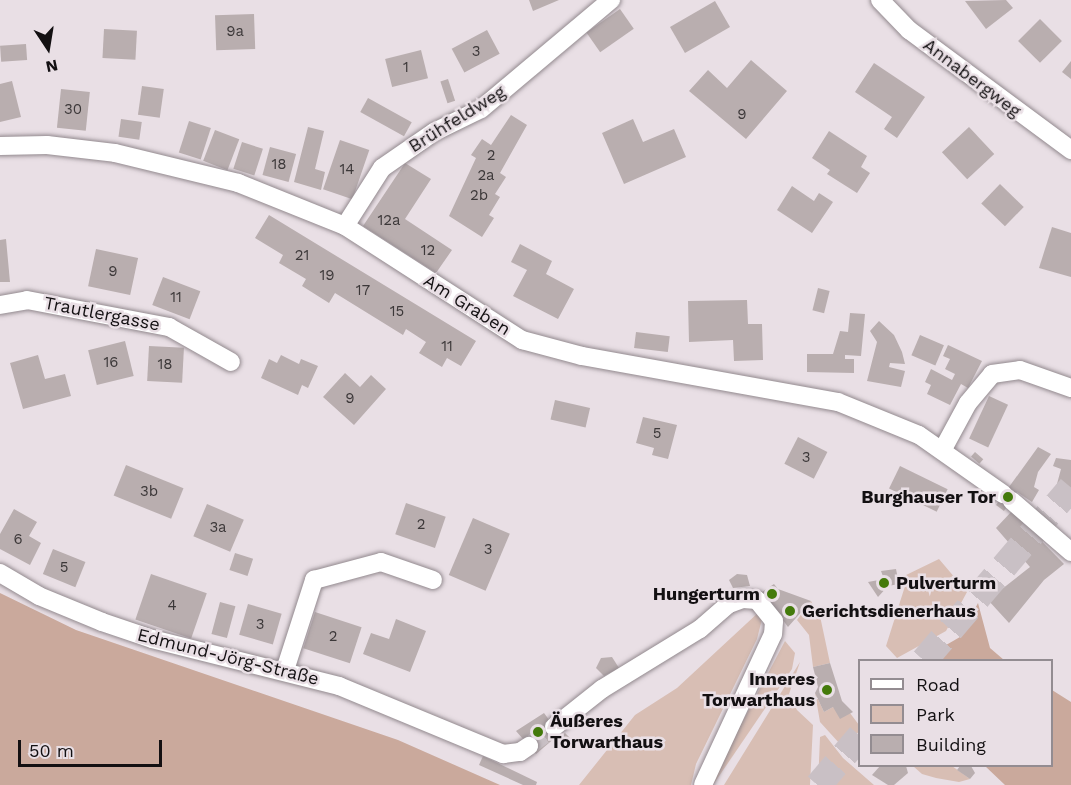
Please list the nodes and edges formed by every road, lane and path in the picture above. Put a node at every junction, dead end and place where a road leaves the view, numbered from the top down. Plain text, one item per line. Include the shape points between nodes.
1 (611, 0) edge
2 (880, 0) edge
3 (0, 146) edge
4 (1071, 150) edge
5 (345, 226) junction
6 (0, 305) edge
7 (231, 362) dead end
8 (1071, 388) edge
9 (943, 449) junction
10 (1071, 552) edge
11 (0, 573) edge
12 (433, 580) dead end
13 (285, 670) junction
14 (554, 727) tunnel mouth
15 (530, 746) tunnel mouth
16 (703, 785) edge

1 - 5 street, Brühfeldweg via 480,109 435,132 382,168
2 - 4 street, Annabergweg via 909,30
3 - 5 street, Am Graben via 47,145 167,163 238,183
5 - 9 street, Am Graben via 522,340 582,356 838,402 873,413
6 - 7 street, Trautlergasse via 27,300 169,327
8 - 9 street via 1020,370 992,374 968,403
9 - 10 street, Am Graben via 1052,531
11 - 13 street, Edmund-Jörg-Straße via 39,596 152,639
12 - 13 street via 381,562 314,580
13 - 15 street, Edmund-Jörg-Straße via 339,686 505,755
14 - 16 street via 602,689 700,629 729,604 757,600 772,616 773,634

